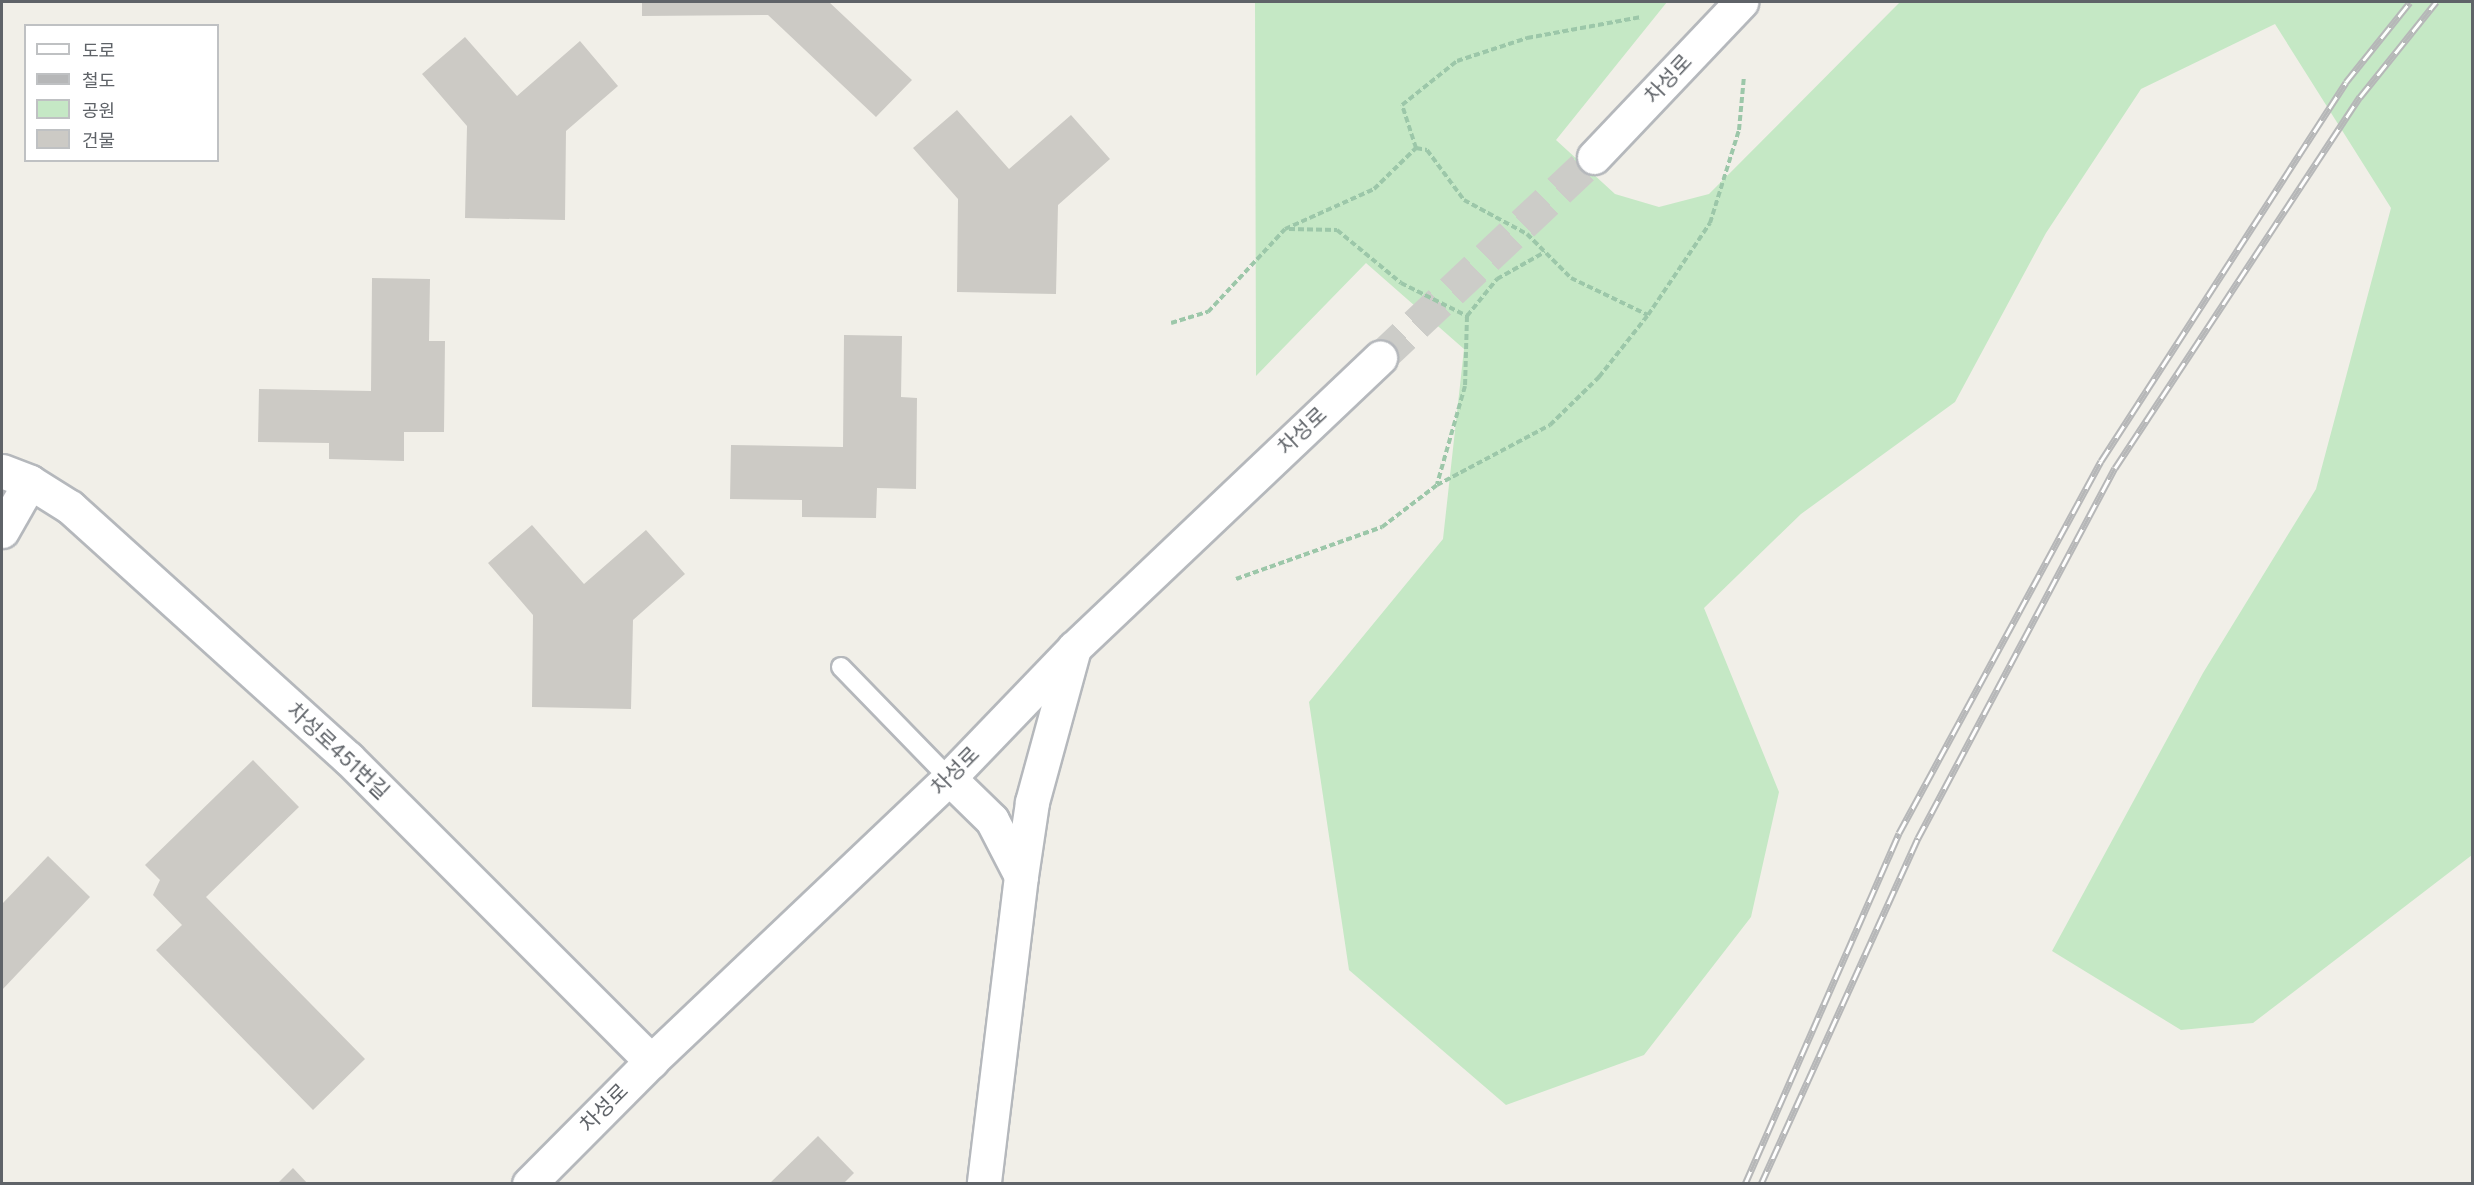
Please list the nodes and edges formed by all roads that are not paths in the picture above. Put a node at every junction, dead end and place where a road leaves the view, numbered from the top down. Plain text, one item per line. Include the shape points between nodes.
1 (1741, 2) edge
2 (1594, 157) tunnel mouth
3 (1380, 358) tunnel mouth
4 (16, 477) edge
5 (2, 531) edge
6 (1074, 648) junction
7 (841, 667) dead end
8 (949, 778) junction
9 (1021, 876) junction
10 (651, 1061) junction
11 (529, 1184) edge
12 (984, 1184) edge

1 - 2 street, 차성로
3 - 6 street, 차성로
4 - 5 street
4 - 10 street, 차성로451번길 via 70,507 348,758
6 - 8 street, 차성로
6 - 9 street via 1032,802
7 - 8 lane
8 - 9 street via 992,820
8 - 10 street, 차성로
9 - 12 street
10 - 11 street, 차성로

